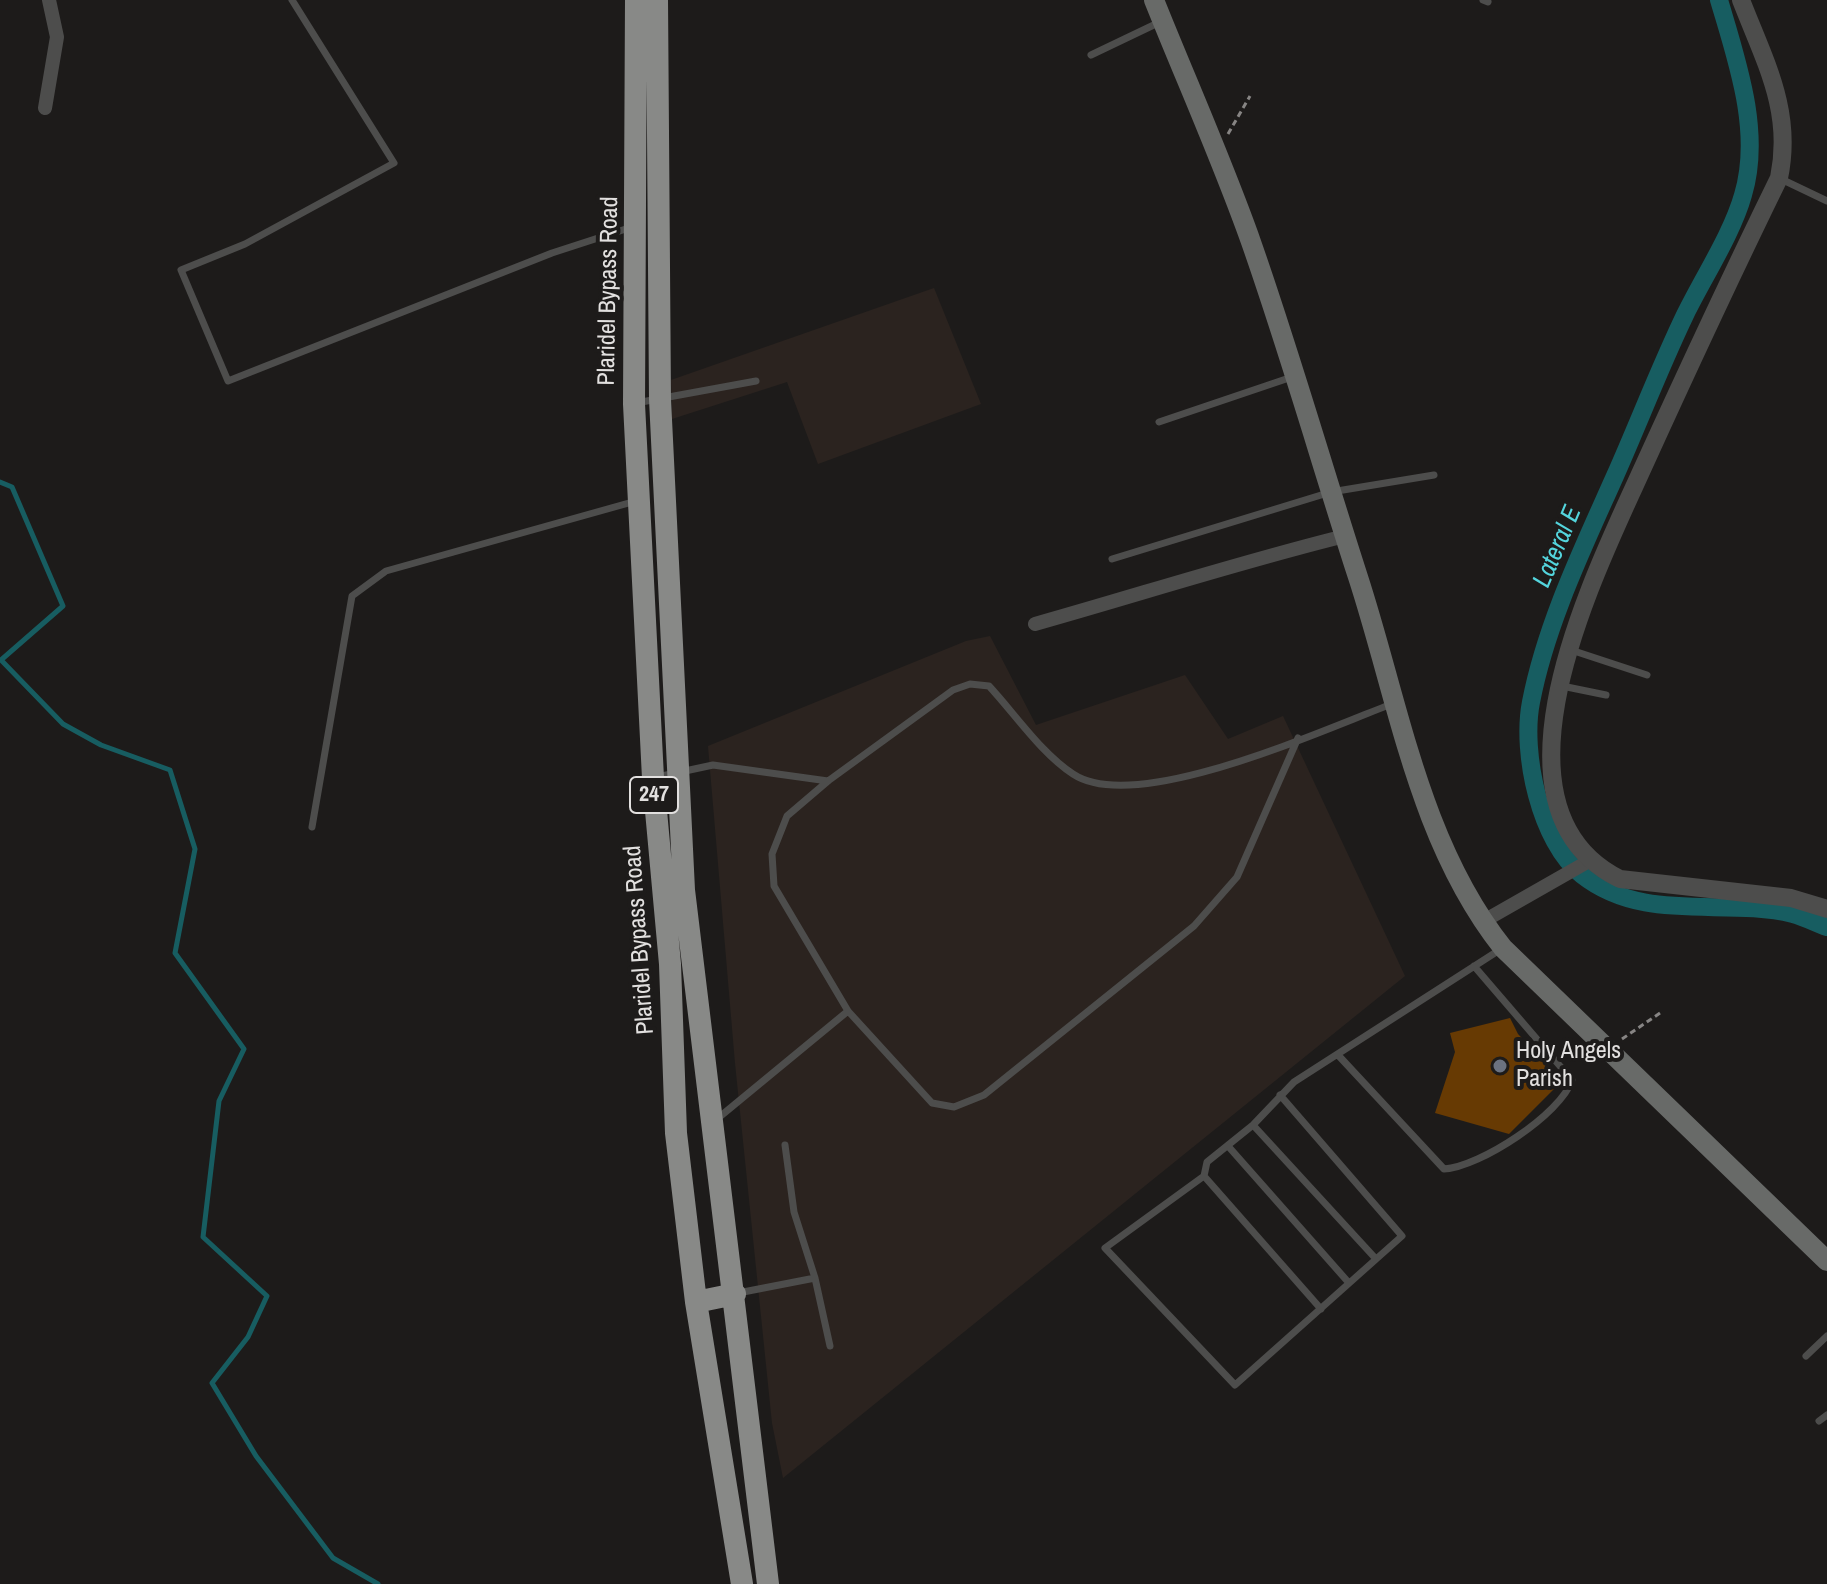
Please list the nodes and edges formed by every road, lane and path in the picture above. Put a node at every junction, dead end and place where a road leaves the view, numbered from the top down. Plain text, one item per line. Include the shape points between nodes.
1 (49, 0) edge
2 (292, 0) edge
3 (636, 0) edge
4 (657, 0) edge
5 (1154, 0) edge
6 (1741, 0) edge
7 (1162, 21) junction
8 (1091, 55) dead end
9 (1250, 96) dead end
10 (45, 108) dead end
11 (1216, 154) junction
12 (1779, 178) junction
13 (1827, 201) edge
14 (637, 225) junction
15 (1294, 376) junction
16 (756, 381) dead end
17 (660, 399) junction
18 (634, 404) junction
19 (1159, 422) dead end
20 (1434, 475) dead end
21 (1331, 492) junction
22 (638, 501) junction
23 (1345, 536) junction
24 (1112, 559) dead end
25 (1035, 624) dead end
26 (1569, 649) junction
27 (1647, 675) dead end
28 (1560, 686) junction
29 (1606, 695) dead end
30 (1395, 703) junction
31 (1298, 738) junction
32 (677, 772) junction
33 (653, 778) junction
34 (828, 781) junction
35 (312, 827) dead end
36 (1581, 867) junction
37 (1827, 909) edge
38 (1482, 922) junction
39 (1503, 948) junction
40 (1474, 966) junction
41 (848, 1011) junction
42 (1663, 1011) dead end
43 (1606, 1051) junction
44 (1338, 1055) junction
45 (1280, 1095) junction
46 (712, 1123) junction
47 (1253, 1125) junction
48 (785, 1145) dead end
49 (1228, 1146) junction
50 (1204, 1176) junction
51 (1376, 1259) junction
52 (1827, 1261) edge
53 (815, 1278) junction
54 (1349, 1283) junction
55 (735, 1294) junction
56 (696, 1302) junction
57 (1321, 1309) junction
58 (1827, 1336) edge
59 (830, 1346) dead end
60 (1806, 1356) dead end
61 (1827, 1415) edge
62 (1819, 1421) dead end
63 (742, 1584) edge
64 (768, 1584) edge

1 - 10 street via 57,37
2 - 14 lane via 394,163 245,244 181,270 228,381 552,253
3 - 14 highway, Plaridel Bypass Road / 247
4 - 17 highway, Plaridel Bypass Road / 247
5 - 7 main road
6 - 12 street via 1784,119
7 - 8 lane
7 - 11 main road
9 - 11 path
11 - 15 main road via 1251,241
12 - 13 lane
12 - 26 street via 1674,394 1610,538
14 - 18 highway, Plaridel Bypass Road / 247
15 - 19 lane
15 - 21 main road
16 - 17 lane
17 - 18 lane
17 - 32 highway, Plaridel Bypass Road / 247
18 - 22 highway, Plaridel Bypass Road / 247
20 - 21 lane
21 - 23 main road
21 - 24 lane
22 - 33 highway, Plaridel Bypass Road / 247
22 - 35 lane via 386,571 352,596
23 - 25 street
23 - 30 main road
26 - 27 lane
26 - 28 street
28 - 29 lane
28 - 36 street via 1552,769 1559,813
30 - 31 lane
30 - 38 main road via 1449,863
31 - 34 lane via 1191,778 1110,787 1073,775 989,686 970,684 953,690
31 - 41 lane via 1237,877 1194,926 984,1095 954,1107 932,1103
32 - 33 lane
32 - 34 lane via 713,765
32 - 46 highway, Plaridel Bypass Road / 247 via 684,890
33 - 56 highway, Plaridel Bypass Road / 247 via 670,964 676,1133
34 - 41 lane via 787,816 772,854 774,886
36 - 37 street via 1620,879 1791,898
36 - 38 street
38 - 39 main road
39 - 40 lane
39 - 43 main road
40 - 44 lane
40 - 44 lane via 1572,1080 1543,1114 1478,1161 1444,1169
41 - 46 lane
42 - 43 path
43 - 52 main road
44 - 45 lane
45 - 47 lane
45 - 51 lane via 1402,1236
46 - 55 highway, Plaridel Bypass Road / 247
47 - 49 lane
47 - 51 lane
48 - 53 lane via 794,1212
49 - 50 lane via 1203,1167
49 - 54 lane
50 - 57 lane
50 - 57 lane via 1105,1248 1235,1385
51 - 54 lane
53 - 55 lane
53 - 59 lane
54 - 57 lane
55 - 56 highway
55 - 64 highway, Plaridel Bypass Road / 247
56 - 63 highway, Plaridel Bypass Road / 247
58 - 60 lane
61 - 62 lane

